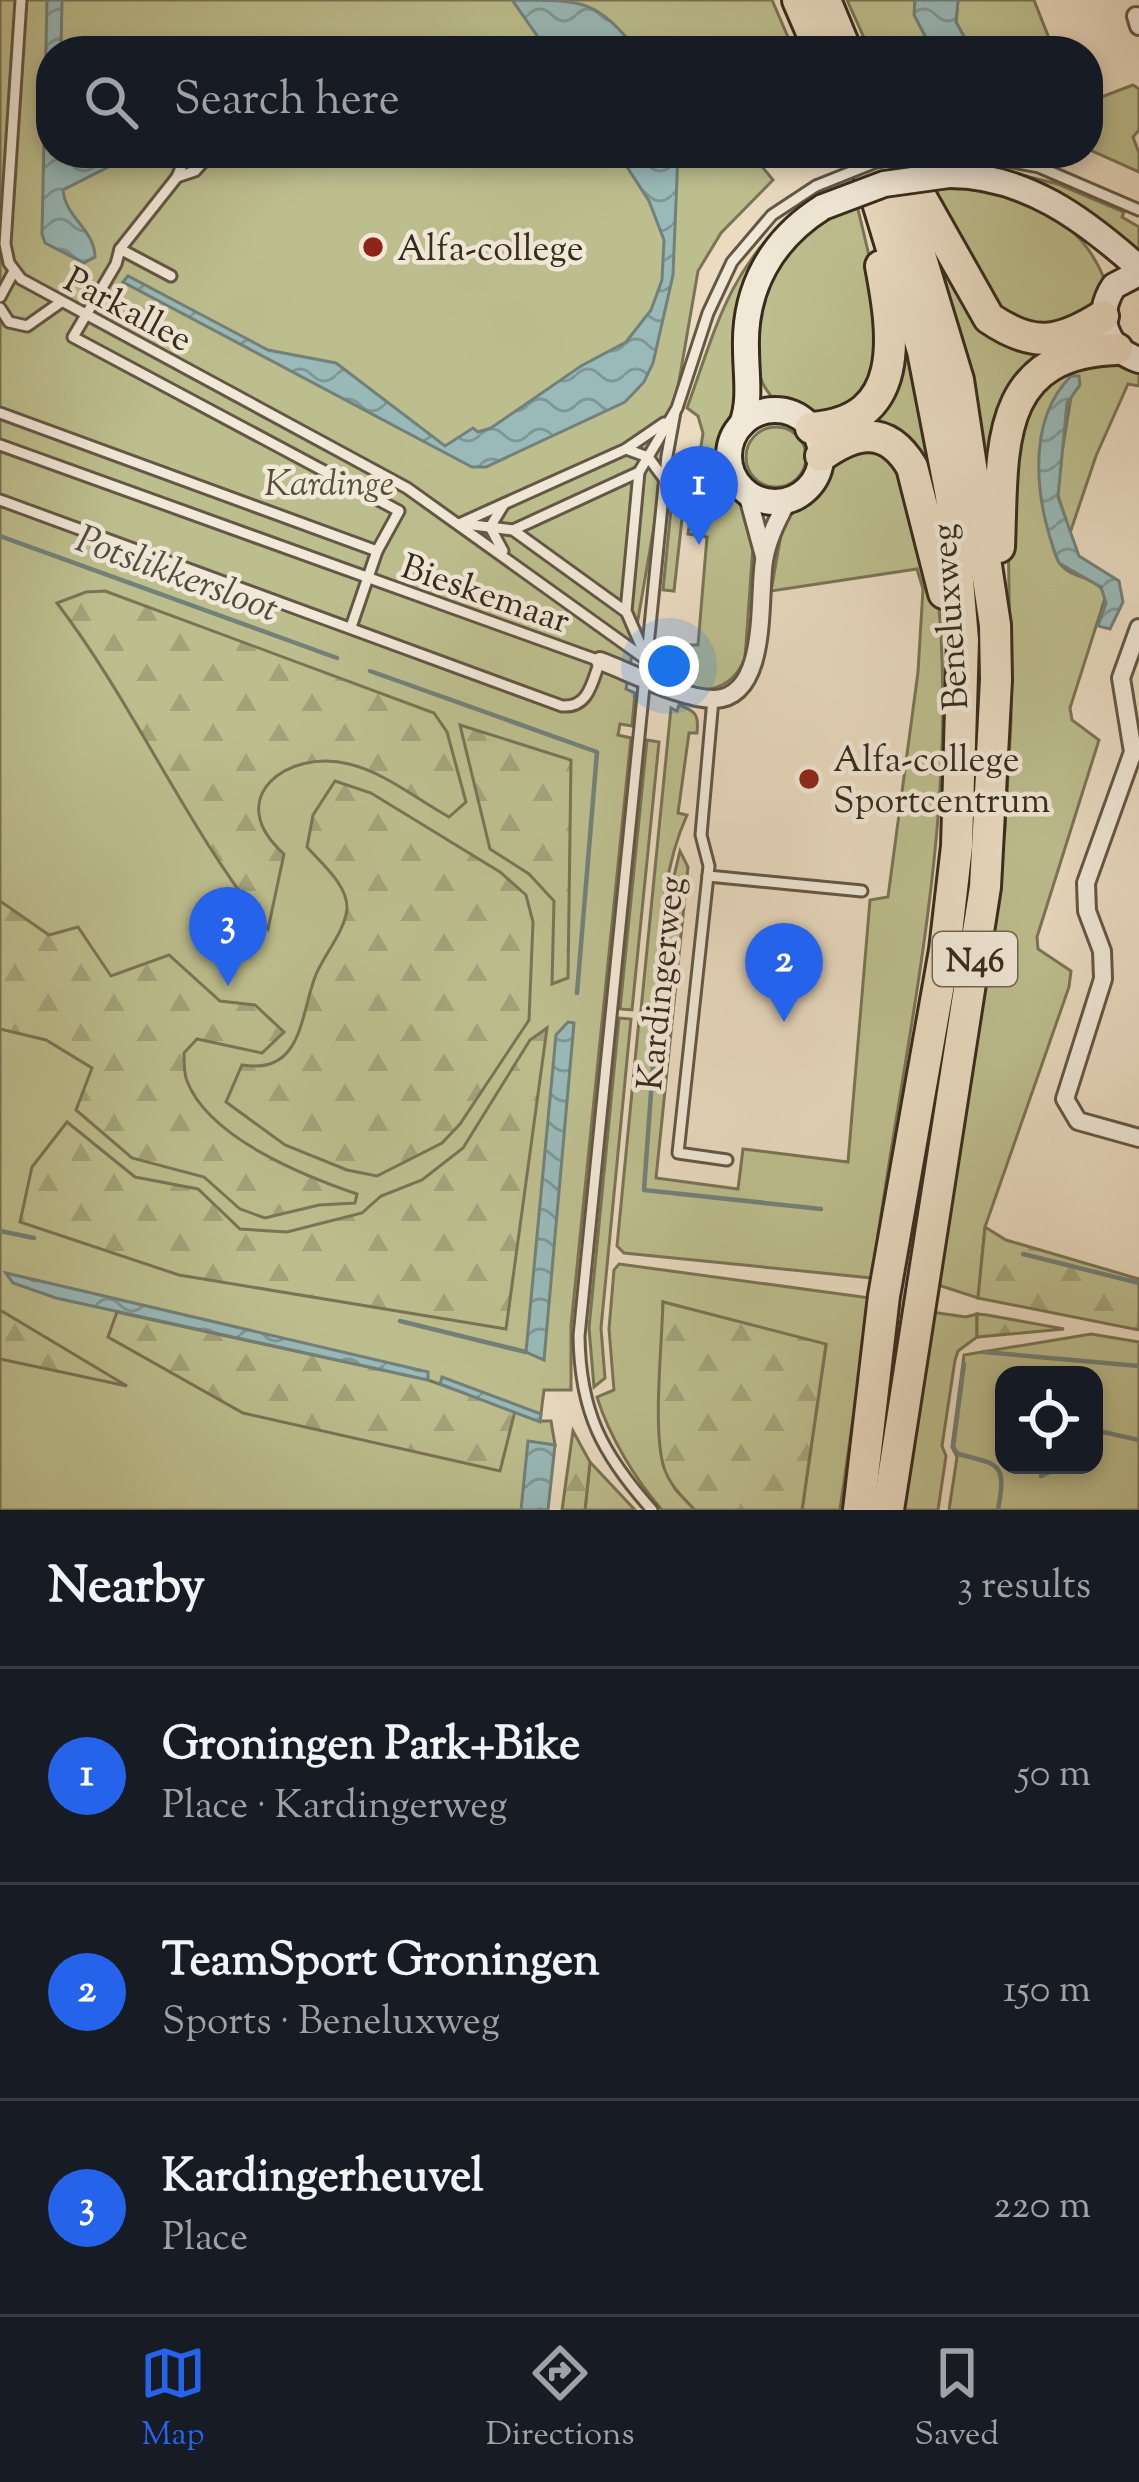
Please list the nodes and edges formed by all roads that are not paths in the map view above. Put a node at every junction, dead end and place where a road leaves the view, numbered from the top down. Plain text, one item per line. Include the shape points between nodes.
1 (21, 0) edge
2 (798, 0) edge
3 (825, 0) edge
4 (814, 36) edge
5 (840, 36) edge
6 (181, 168) edge
7 (198, 168) edge
8 (856, 168) edge
9 (867, 168) edge
10 (895, 168) edge
11 (903, 168) edge
12 (930, 168) edge
13 (956, 168) edge
14 (1044, 168) edge
15 (177, 177) junction
16 (819, 196) junction
17 (1139, 210) edge
18 (1092, 233) junction
19 (121, 249) junction
20 (1139, 270) edge
21 (14, 272) junction
22 (171, 276) dead end
23 (0, 297) edge
24 (1108, 301) junction
25 (61, 302) junction
26 (0, 308) edge
27 (85, 315) junction
28 (1128, 354) edge
29 (748, 375) junction
30 (779, 410) junction
31 (675, 412) junction
32 (0, 413) edge
33 (742, 424) junction
34 (816, 442) junction
35 (0, 445) edge
36 (626, 449) junction
37 (648, 457) junction
38 (639, 472) junction
39 (665, 480) junction
40 (747, 493) junction
41 (0, 500) edge
42 (788, 501) junction
43 (504, 504) junction
44 (459, 524) junction
45 (490, 527) junction
46 (513, 530) junction
47 (377, 551) junction
48 (505, 557) junction
49 (764, 557) junction
50 (368, 580) junction
51 (626, 611) junction
52 (995, 625) junction
53 (351, 627) junction
54 (1139, 628) edge
55 (600, 661) junction
56 (646, 669) junction
57 (713, 699) junction
58 (962, 742) junction
59 (708, 877) junction
60 (862, 891) dead end
61 (1139, 1138) edge
62 (727, 1160) dead end
63 (652, 1510) edge
64 (860, 1510) edge
65 (888, 1510) edge

1 - 21 lane, Parkallee via 5,244
2 - 4 highway
3 - 5 highway
6 - 15 lane
7 - 15 lane
8 - 34 highway via 892,353 885,384 866,409
9 - 58 highway, Beneluxweg / N46 via 923,351 951,496
10 - 52 highway, Beneluxweg / N46 via 958,380
11 - 24 highway, N46 via 989,318 1005,329 1038,340 1074,333
12 - 16 street, bridge
13 - 18 street via 1020,187
14 - 17 lane
15 - 19 lane
16 - 29 street via 758,278 745,327
16 - 31 lane via 772,215 732,262
18 - 20 street
18 - 24 street
19 - 22 lane
19 - 27 lane
20 - 24 street
21 - 23 lane
21 - 25 lane, Parkallee
24 - 28 street via 1106,334
25 - 26 lane via 27,326 9,322
25 - 27 lane, Parkallee
27 - 44 lane, Parkallee via 394,480
27 - 47 lane via 73,337 399,511
28 - 52 highway, N46 via 1083,350 1023,387 1004,443
29 - 30 street
29 - 33 street
30 - 33 street
30 - 34 street via 802,419
31 - 36 lane
31 - 37 lane
31 - 39 lane
32 - 47 lane
33 - 40 street via 729,454
34 - 42 street via 812,484
34 - 58 highway, N46 via 886,440 912,467 942,579
35 - 50 lane, Bieskemaar
36 - 37 lane
36 - 43 lane
37 - 38 lane
37 - 39 lane
38 - 46 lane
38 - 51 lane
39 - 56 lane
40 - 42 street
40 - 49 street
41 - 53 lane, Bieskemaar
42 - 49 street
43 - 44 lane
43 - 45 lane
44 - 45 lane
44 - 48 lane, Parkallee
45 - 46 lane
45 - 48 lane
46 - 51 lane
47 - 50 lane
48 - 56 lane, Parkallee
49 - 57 street via 753,668 736,691
50 - 53 lane
50 - 55 lane, Bieskemaar
51 - 56 lane
52 - 65 highway, Beneluxweg / N46 via 986,887
53 - 55 lane, Bieskemaar via 568,707 585,700
54 - 61 street via 1121,678 1133,752 1086,883 1102,979 1065,1093 1078,1121
55 - 56 street
56 - 57 street
56 - 63 lane via 581,1314 583,1394 608,1454
57 - 59 lane, Kardingerweg via 701,835
58 - 64 highway, Beneluxweg / N46 via 945,950 884,1295
59 - 60 lane
59 - 62 lane, Kardingerweg via 678,1154

